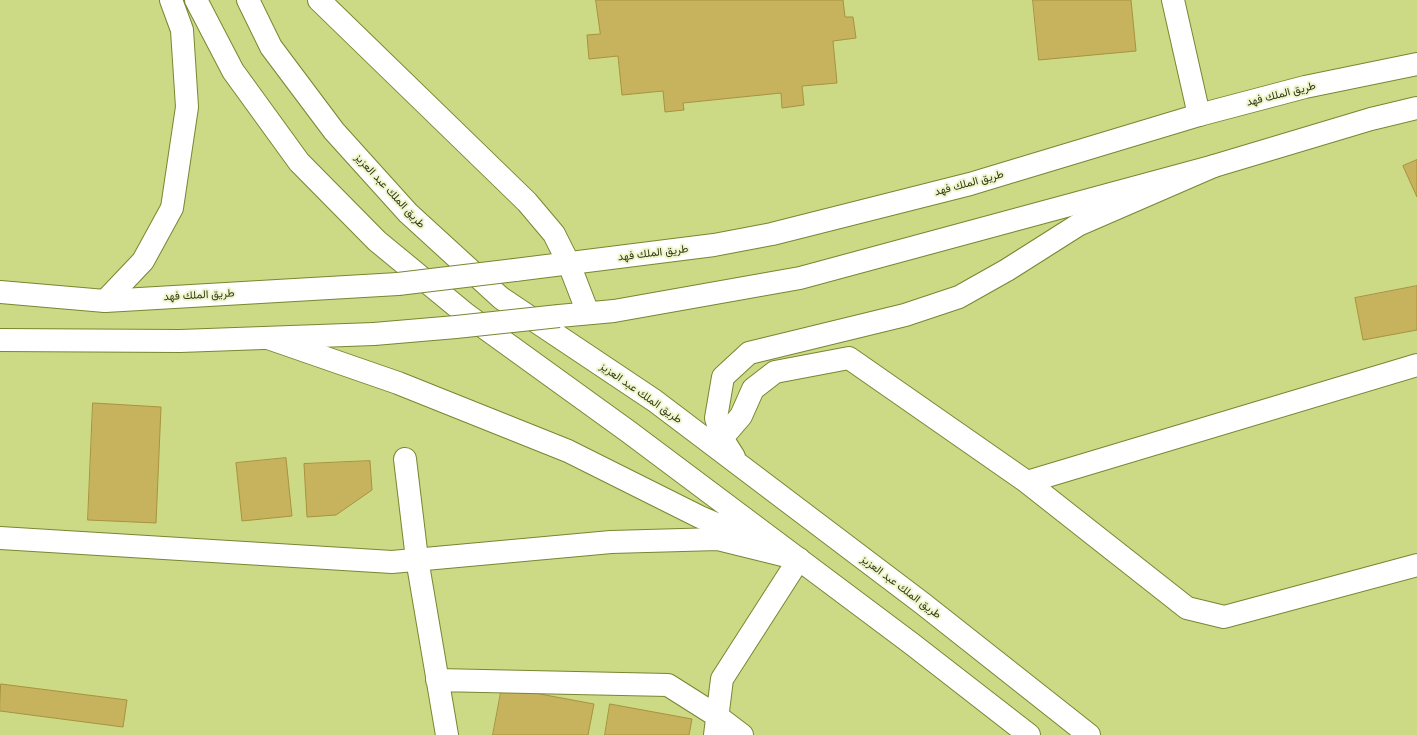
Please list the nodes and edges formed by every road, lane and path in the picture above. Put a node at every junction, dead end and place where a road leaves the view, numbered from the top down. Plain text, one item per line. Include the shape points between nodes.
1 (171, 0) edge
2 (196, 0) edge
3 (248, 0) edge
4 (319, 0) edge
5 (1173, 0) edge
6 (1417, 64) edge
7 (1417, 108) edge
8 (1199, 115) junction
9 (1214, 166) junction
10 (569, 264) junction
11 (0, 292) edge
12 (105, 301) junction
13 (588, 313) junction
14 (268, 338) junction
15 (0, 340) edge
16 (1417, 365) edge
17 (722, 438) junction
18 (405, 459) dead end
19 (741, 466) junction
20 (1028, 482) junction
21 (0, 538) edge
22 (798, 559) junction
23 (417, 560) junction
24 (1417, 565) edge
25 (437, 680) junction
26 (716, 726) edge
27 (447, 735) edge
28 (742, 735) edge
29 (1029, 735) edge
30 (1089, 735) edge

1 - 12 main road via 182,30 187,107 172,208 142,261
2 - 22 main road via 233,71 300,162 377,241 467,315
3 - 19 main road, طريق الملك عبد العزيز via 271,47 334,131 408,213 501,298 655,401
4 - 10 main road via 527,202 554,234
5 - 8 main road
6 - 8 main road, طريق الملك فهد via 1305,87
7 - 9 main road via 1371,119
8 - 10 main road, طريق الملك فهد via 970,184 772,234 714,245
9 - 13 main road via 800,278 614,311
9 - 17 main road via 1078,225 959,297 905,315 749,353 723,378 716,418
10 - 12 main road, طريق الملك فهد, bridge via 398,284
10 - 13 main road
11 - 12 main road, طريق الملك فهد
13 - 14 main road, bridge via 374,334
14 - 15 main road via 180,341
14 - 22 main road via 398,383 568,451 700,517
16 - 20 main road
17 - 19 main road
17 - 20 main road via 741,416 753,389 775,372 849,358
18 - 23 main road
19 - 30 main road, طريق الملك عبد العزيز via 922,603
20 - 24 main road via 1186,608 1224,617
21 - 23 main road via 392,562
22 - 23 main road via 718,539 611,542
22 - 26 main road via 722,679
22 - 29 main road
23 - 25 main road
25 - 26 main road via 668,685
25 - 27 main road
26 - 28 main road

